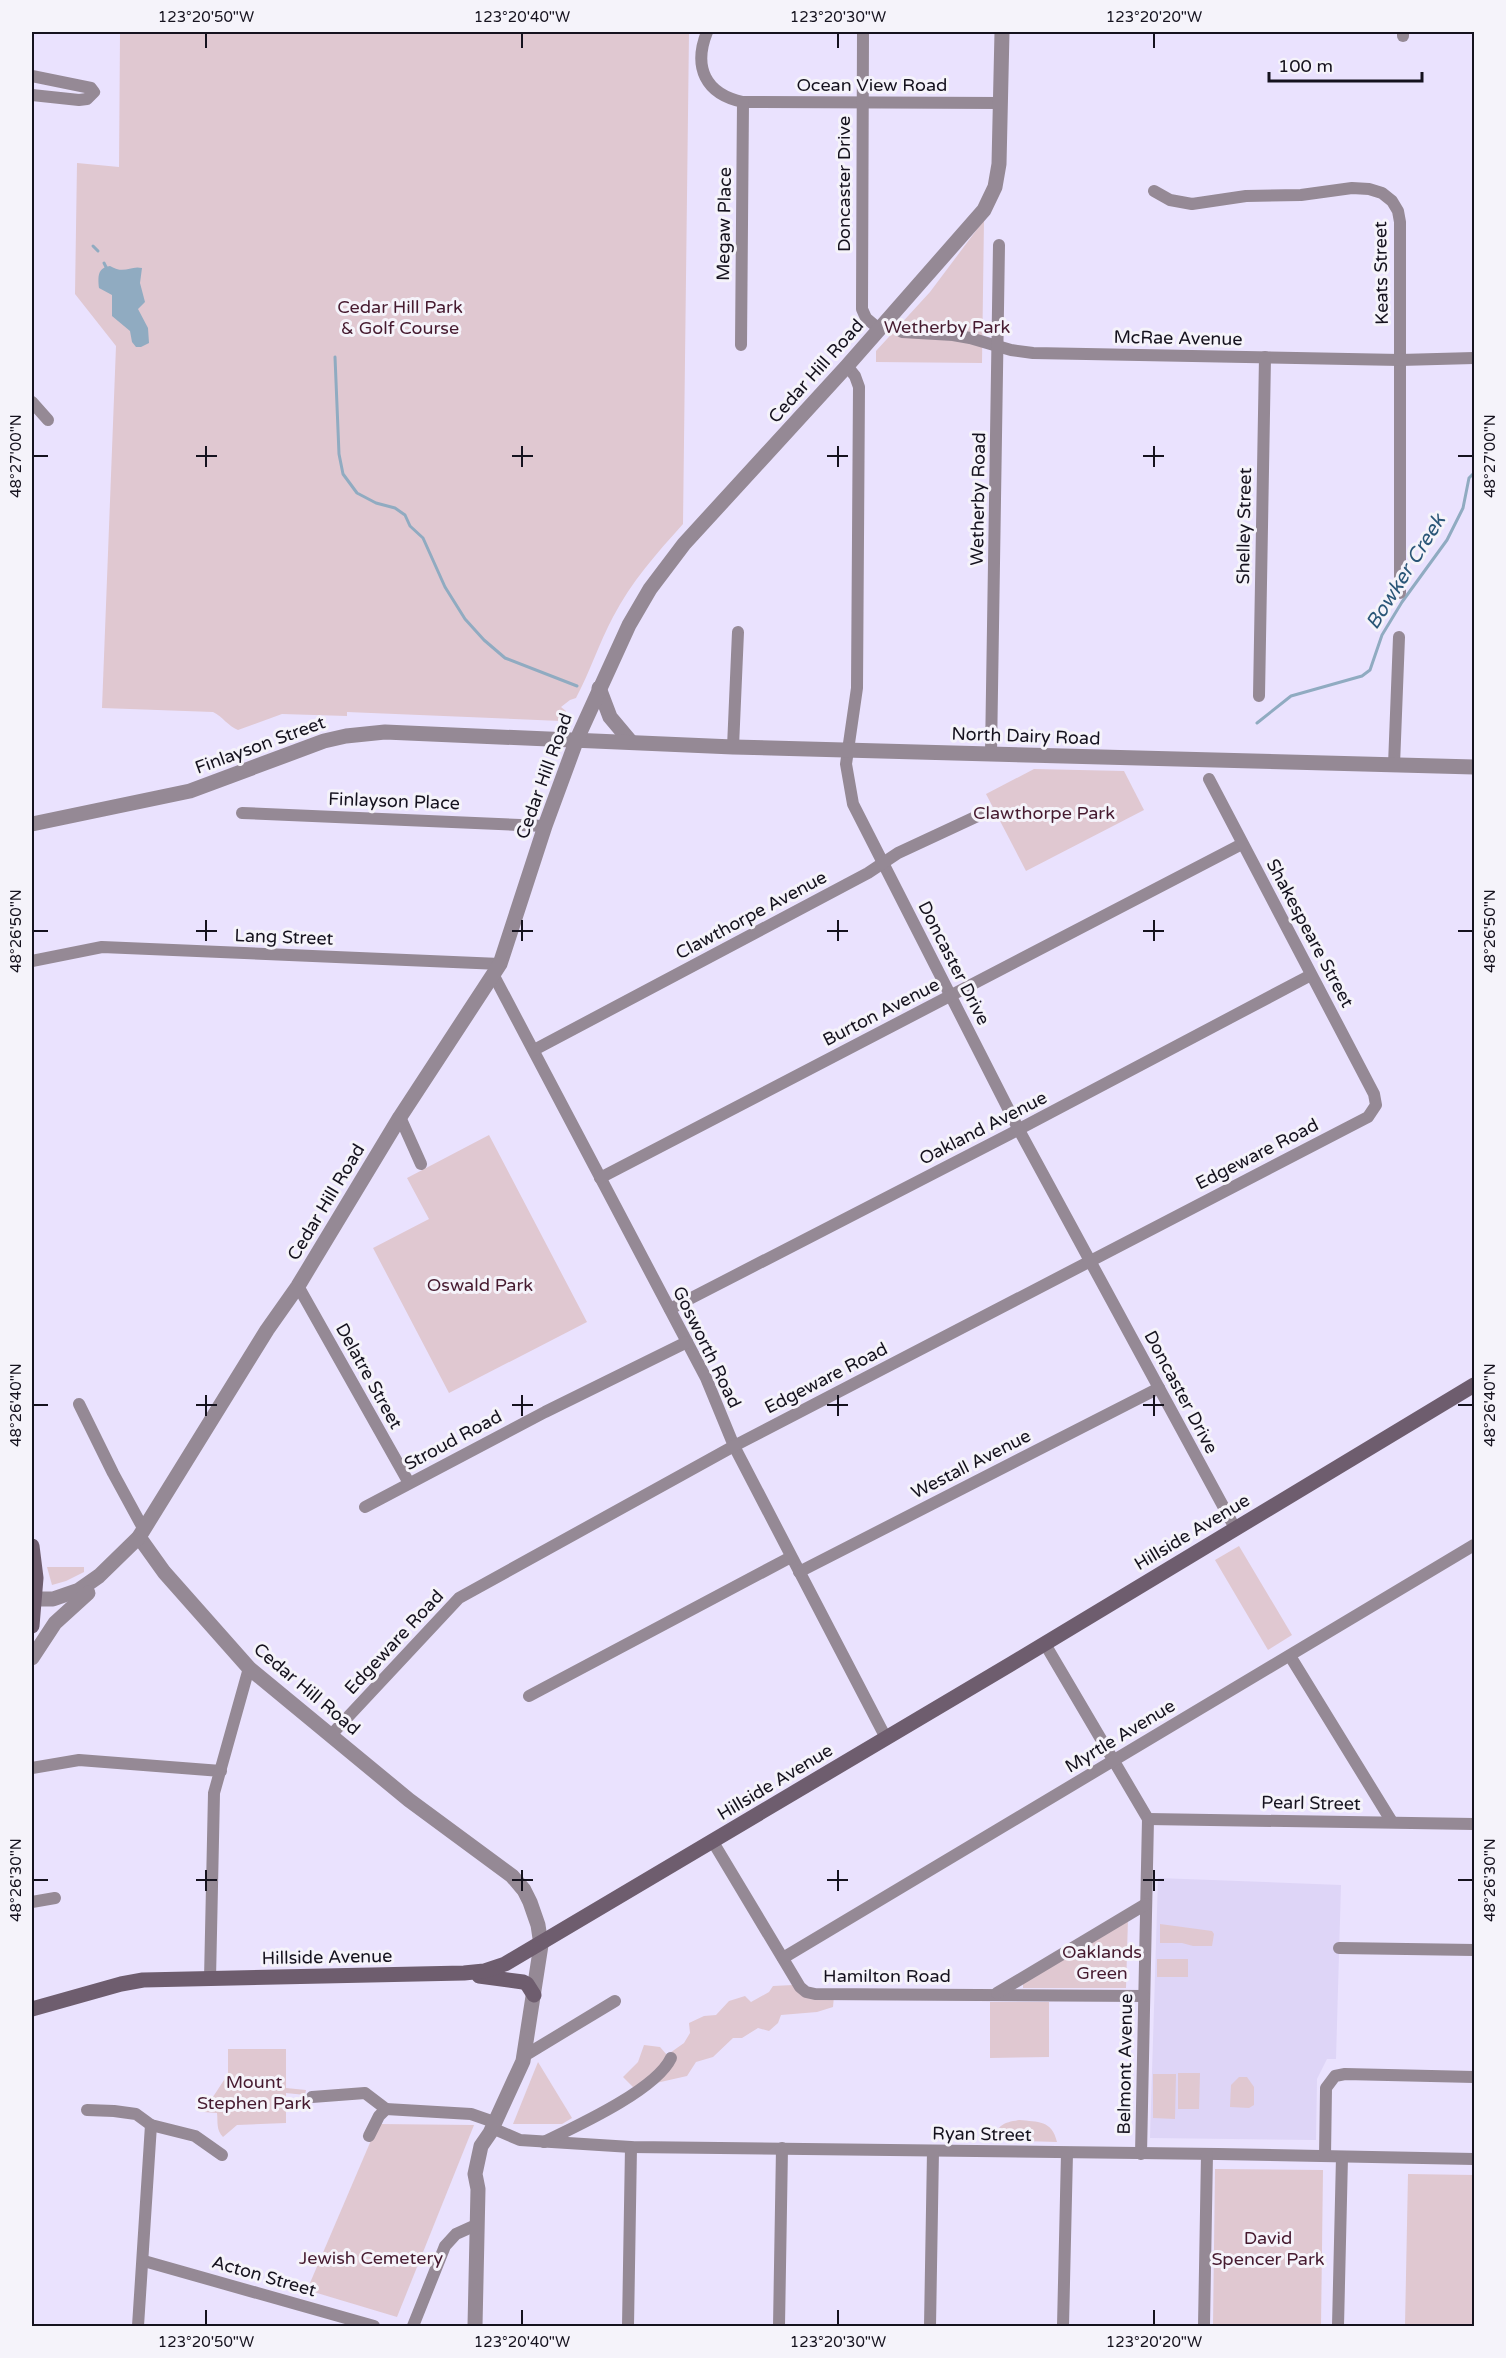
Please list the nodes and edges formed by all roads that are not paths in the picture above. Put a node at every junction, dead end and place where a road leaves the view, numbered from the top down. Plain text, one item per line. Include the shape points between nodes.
1 (707, 32) edge
2 (863, 32) edge
3 (1002, 32) edge
4 (32, 76) edge
5 (32, 95) edge
6 (743, 102) junction
7 (862, 103) junction
8 (1001, 103) junction
9 (1154, 190) dead end
10 (999, 245) dead end
11 (883, 325) junction
12 (741, 345) dead end
13 (997, 346) junction
14 (1265, 357) junction
15 (1474, 358) edge
16 (1401, 360) junction
17 (847, 366) junction
18 (32, 402) edge
19 (48, 420) dead end
20 (1400, 593) dead end
21 (738, 632) dead end
22 (1399, 637) dead end
23 (599, 688) junction
24 (1258, 696) dead end
25 (577, 739) junction
26 (631, 742) junction
27 (733, 747) junction
28 (846, 750) junction
29 (991, 754) junction
30 (1394, 765) junction
31 (1474, 767) edge
32 (1209, 779) dead end
33 (242, 813) dead end
34 (984, 813) dead end
35 (32, 824) edge
36 (545, 826) junction
37 (1242, 844) junction
38 (883, 862) junction
39 (32, 961) edge
40 (496, 969) junction
41 (1311, 975) junction
42 (951, 996) junction
43 (534, 1050) junction
44 (1376, 1106) joint
45 (400, 1118) junction
46 (1018, 1130) junction
47 (421, 1164) dead end
48 (600, 1178) junction
49 (1090, 1261) junction
50 (298, 1286) junction
51 (670, 1309) junction
52 (687, 1342) junction
53 (1474, 1385) edge
54 (1159, 1388) junction
55 (80, 1404) dead end
56 (734, 1446) junction
57 (409, 1483) junction
58 (365, 1507) dead end
59 (1235, 1528) junction
60 (141, 1532) junction
61 (1474, 1545) edge
62 (32, 1546) edge
63 (791, 1557) junction
64 (799, 1572) junction
65 (99, 1575) junction
66 (35, 1599) junction
67 (32, 1626) edge
68 (1045, 1644) junction
69 (1290, 1656) junction
70 (32, 1658) edge
71 (249, 1668) junction
72 (529, 1696) dead end
73 (331, 1736) junction
74 (886, 1738) junction
75 (1114, 1760) junction
76 (32, 1768) edge
77 (221, 1771) junction
78 (1148, 1819) junction
79 (1392, 1822) junction
80 (1474, 1824) edge
81 (713, 1842) junction
82 (56, 1898) dead end
83 (32, 1902) edge
84 (1146, 1904) junction
85 (541, 1945) junction
86 (1339, 1948) dead end
87 (1474, 1950) edge
88 (783, 1958) junction
89 (464, 1973) junction
90 (210, 1979) junction
91 (996, 1994) junction
92 (534, 1995) junction
93 (1144, 1996) junction
94 (615, 2001) dead end
95 (32, 2009) edge
96 (524, 2056) junction
97 (670, 2058) dead end
98 (1474, 2077) edge
99 (312, 2097) dead end
100 (386, 2109) junction
101 (87, 2110) dead end
102 (151, 2126) junction
103 (492, 2128) junction
104 (369, 2136) dead end
105 (543, 2143) junction
106 (631, 2147) junction
107 (782, 2148) junction
108 (933, 2151) junction
109 (1067, 2153) junction
110 (1142, 2154) junction
111 (1207, 2154) junction
112 (222, 2155) dead end
113 (1325, 2156) junction
114 (1342, 2157) junction
115 (1474, 2159) edge
116 (476, 2225) junction
117 (144, 2261) junction
118 (138, 2326) edge
119 (374, 2326) edge
120 (413, 2326) edge
121 (475, 2326) edge
122 (628, 2326) edge
123 (779, 2326) edge
124 (930, 2326) edge
125 (1063, 2326) edge
126 (1204, 2326) edge
127 (1338, 2326) edge

1 - 6 street via 701,58 706,79 721,96
2 - 7 street, Doncaster Drive
3 - 8 street, Cedar Hill Road
4 - 5 street via 91,88 94,92 79,100
6 - 7 street, Ocean View Road
6 - 12 street, Megaw Place
7 - 8 street, Ocean View Road
7 - 11 street, Doncaster Drive via 862,309 866,318
8 - 11 street, Cedar Hill Road via 999,164 995,187 984,210
9 - 16 street, Keats Street via 1170,200 1192,204 1240,196 1302,195 1352,188 1376,190 1387,196 1400,222
10 - 13 street, Wetherby Road
11 - 13 street, McRae Avenue via 902,332 953,335
11 - 17 street, Cedar Hill Road
13 - 14 street, McRae Avenue via 1033,353
13 - 29 street, Wetherby Road
14 - 16 street, McRae Avenue
14 - 24 street, Shelley Street
15 - 16 street, McRae Avenue
16 - 20 street, Keats Street
17 - 23 street, Cedar Hill Road via 672,559 629,625
17 - 28 street, Doncaster Drive via 859,387 857,688
18 - 19 street
21 - 27 street
22 - 30 street
23 - 25 street, Cedar Hill Road
23 - 26 street via 610,717
25 - 26 street, North Dairy Road
25 - 35 street, Finlayson Street via 398,732 346,736 190,791
25 - 36 street, Cedar Hill Road
26 - 27 street, North Dairy Road
27 - 28 street, North Dairy Road
28 - 29 street, North Dairy Road
28 - 38 street, Doncaster Drive via 850,794
29 - 30 street, North Dairy Road
30 - 31 street, North Dairy Road
32 - 37 street, Shakespeare Street
33 - 36 street, Finlayson Place
34 - 38 street, Clawthorpe Avenue
36 - 40 street, Cedar Hill Road
37 - 41 street, Shakespeare Street
37 - 42 street, Burton Avenue
38 - 42 street, Doncaster Drive
38 - 43 street, Clawthorpe Avenue
39 - 40 street, Lang Street via 102,947
40 - 43 street, Gosworth Road
40 - 45 street, Cedar Hill Road
41 - 44 street, Shakespeare Street via 1374,1094
41 - 46 street, Oakland Avenue
42 - 46 street, Doncaster Drive
42 - 48 street, Burton Avenue
43 - 48 street, Gosworth Road
44 - 49 street, Edgeware Road via 1368,1117
45 - 47 street
45 - 50 street, Cedar Hill Road
46 - 49 street, Doncaster Drive
46 - 51 street, Oakland Avenue
48 - 51 street, Gosworth Road
49 - 54 street, Doncaster Drive
49 - 56 street, Edgeware Road
50 - 57 street, Delatre Street
50 - 60 street, Cedar Hill Road
51 - 52 street, Gosworth Road
52 - 56 street, Gosworth Road
52 - 57 street, Stroud Road
53 - 59 main road, Hillside Avenue
54 - 59 street, Doncaster Drive
54 - 64 street, Westall Avenue
55 - 60 street
56 - 63 street, Gosworth Road
56 - 73 street, Edgeware Road via 459,1598
57 - 58 street, Stroud Road
59 - 68 main road, Hillside Avenue
60 - 65 street
60 - 71 street, Cedar Hill Road via 164,1572
61 - 69 street, Myrtle Avenue
62 - 66 main road
63 - 64 street, Gosworth Road
63 - 72 street
64 - 74 street, Gosworth Road
65 - 66 street via 67,1596
65 - 70 street via 91,1591 55,1623
66 - 67 main road
68 - 74 main road, Hillside Avenue
68 - 75 street
69 - 75 street, Myrtle Avenue
69 - 79 street
71 - 73 street, Cedar Hill Road
71 - 77 street
73 - 85 street, Cedar Hill Road via 512,1876 530,1902
74 - 81 main road, Hillside Avenue
75 - 78 street
75 - 88 street, Myrtle Avenue
76 - 77 street via 79,1760
77 - 90 street via 214,1793
78 - 79 street, Pearl Street
78 - 84 street, Belmont Avenue
79 - 80 street, Pearl Street
81 - 85 main road, Hillside Avenue
81 - 88 street, Hamilton Road
82 - 83 street
84 - 91 street
84 - 93 street, Belmont Avenue
85 - 89 main road, Hillside Avenue via 505,1964
85 - 92 street, Cedar Hill Road
86 - 87 street
88 - 91 street, Hamilton Road via 800,1987 815,1994
89 - 90 main road, Hillside Avenue
89 - 92 main road via 522,1982
90 - 95 main road, Hillside Avenue via 143,1980
91 - 93 street, Hamilton Road
92 - 96 street, Cedar Hill Road
93 - 110 street, Belmont Avenue
94 - 96 street
96 - 103 street, Cedar Hill Road
97 - 105 street via 656,2078
98 - 113 street via 1335,2076 1326,2088
99 - 100 street, Ryan Street via 365,2093
100 - 103 street, Ryan Street via 471,2114
100 - 104 street
101 - 102 street via 136,2114
102 - 112 street via 195,2136
102 - 117 street
103 - 105 street, Ryan Street via 520,2140
103 - 116 street, Cedar Hill Road via 477,2158
105 - 106 street, Ryan Street
106 - 107 street, Ryan Street
106 - 122 street
107 - 108 street, Ryan Street
107 - 123 street
108 - 109 street, Ryan Street
108 - 124 street
109 - 110 street, Ryan Street
109 - 125 street
110 - 111 street, Ryan Street
111 - 113 street, Ryan Street
111 - 126 street
113 - 114 street, Ryan Street
114 - 115 street, Ryan Street
114 - 127 street
116 - 120 street via 456,2234 445,2246
116 - 121 street, Cedar Hill Road
117 - 118 street
117 - 119 street, Acton Street

